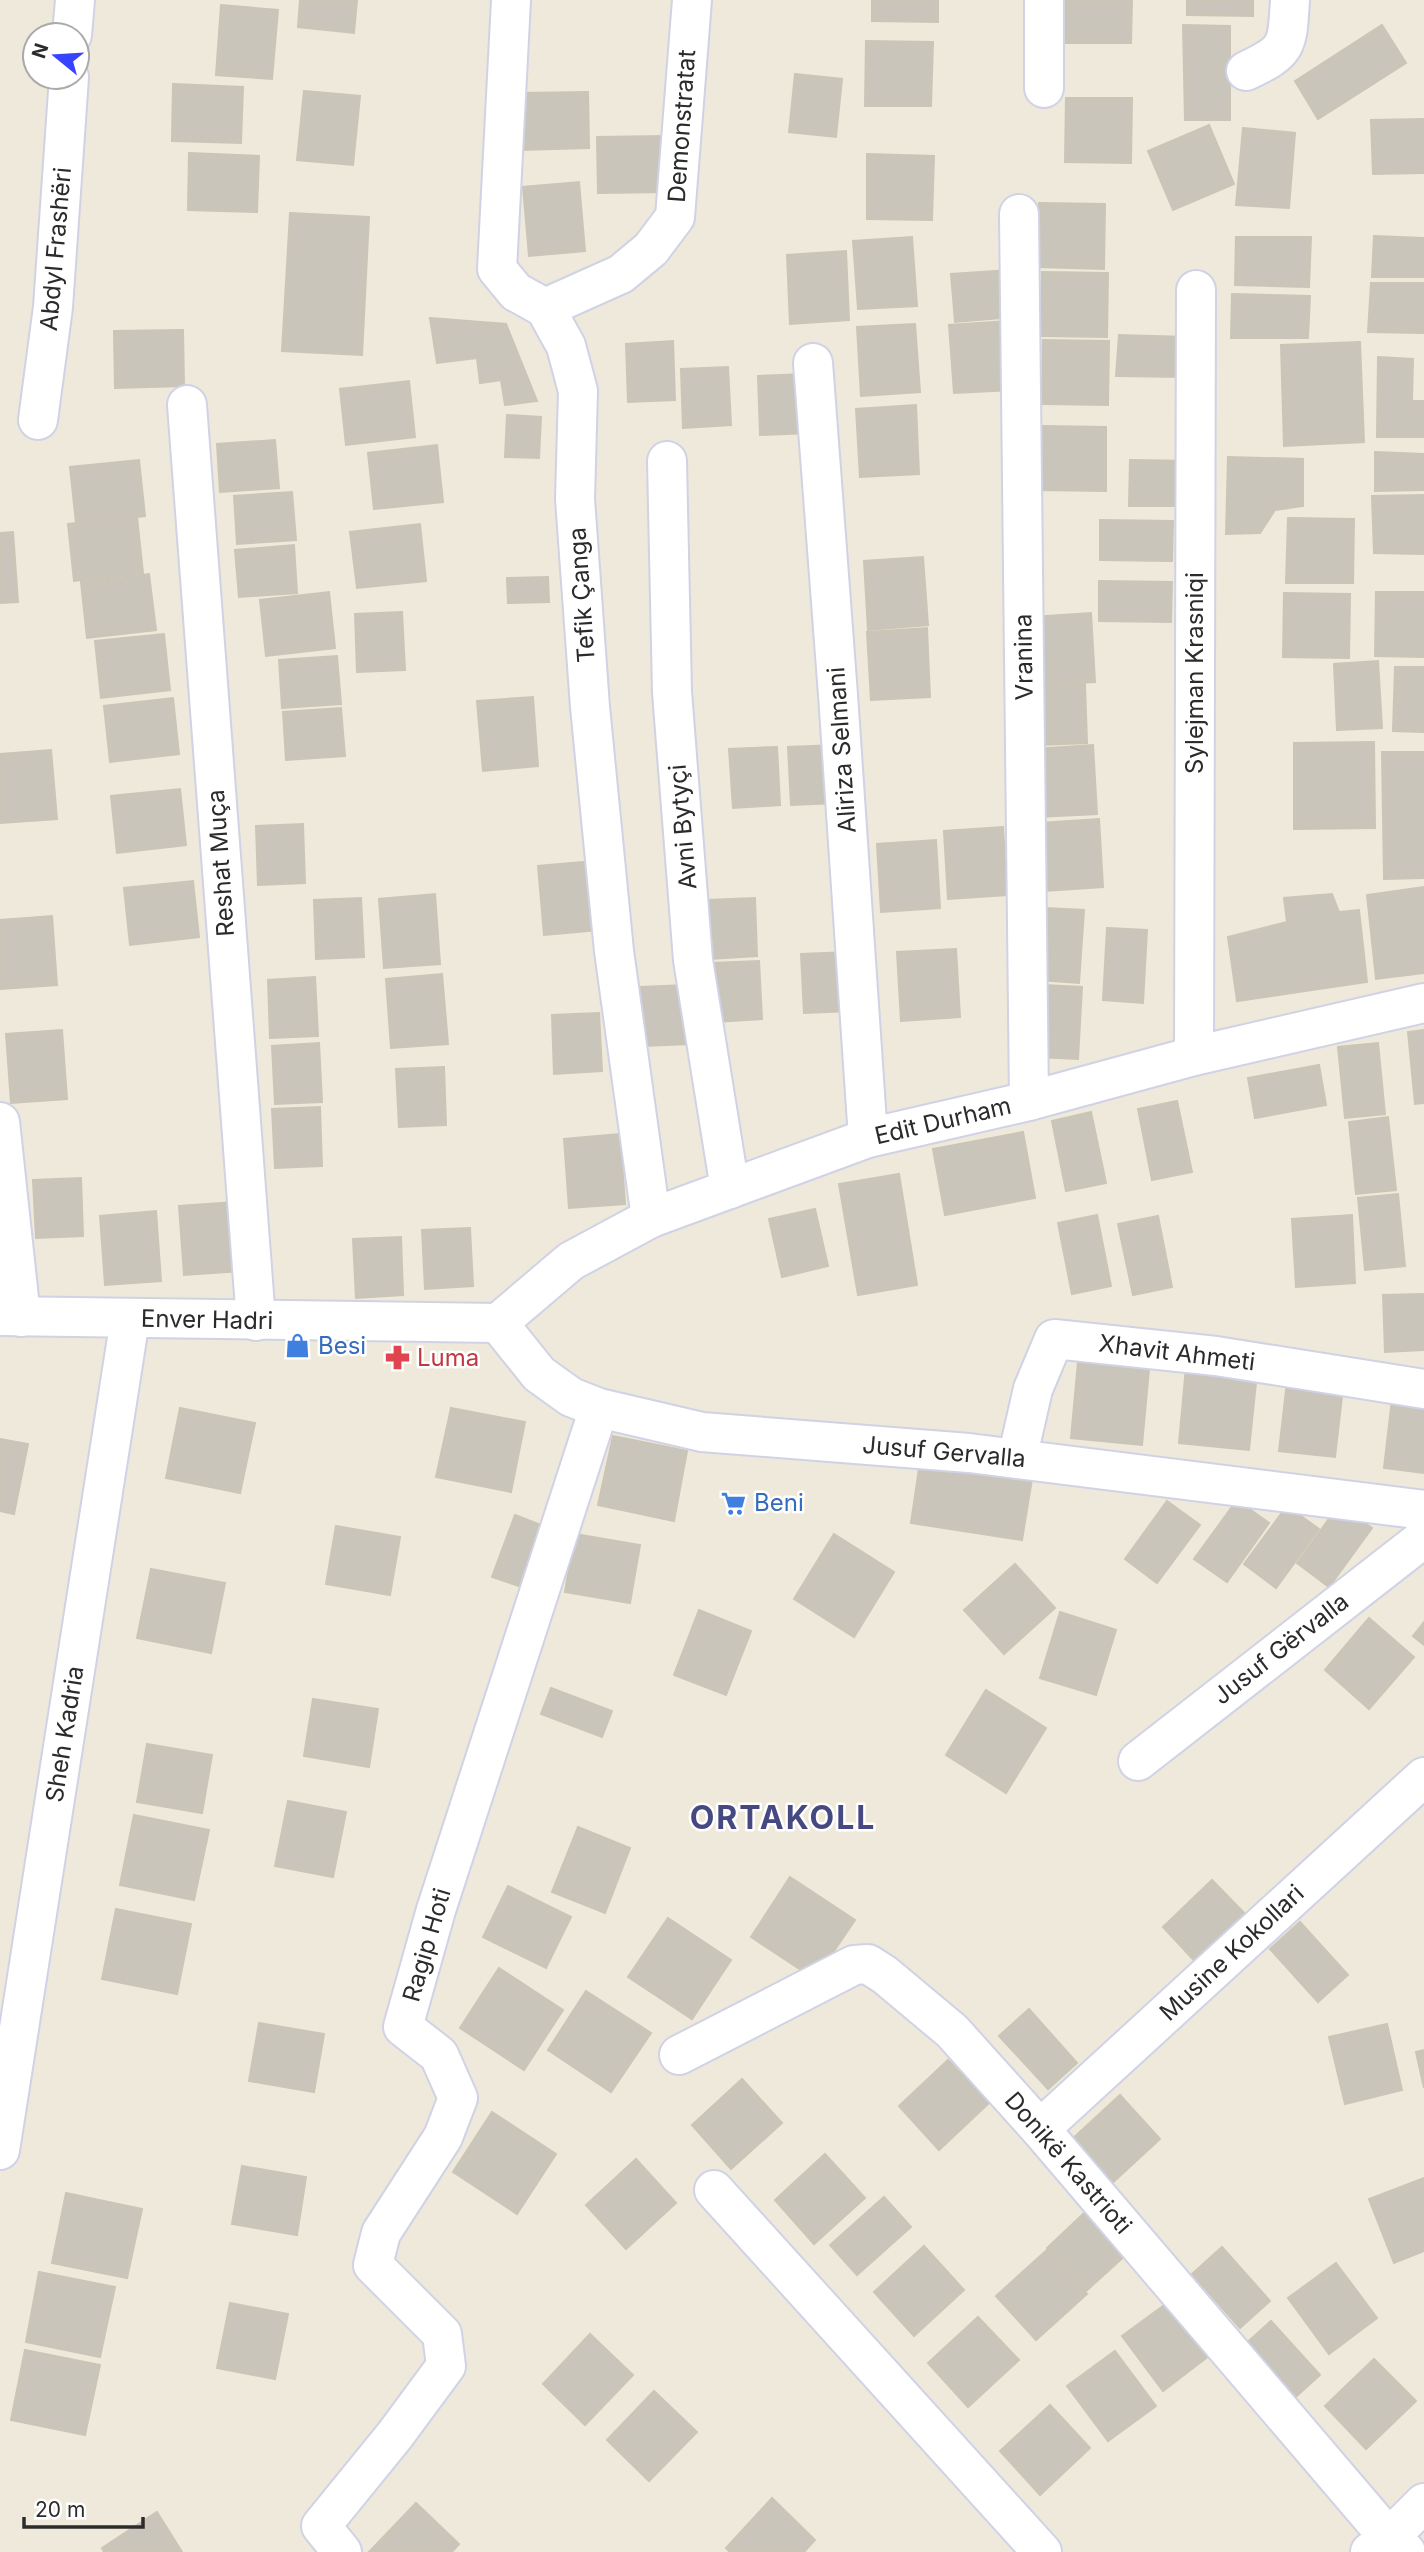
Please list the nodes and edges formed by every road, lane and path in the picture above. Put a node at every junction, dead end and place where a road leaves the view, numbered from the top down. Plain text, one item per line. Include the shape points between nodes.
1 (75, 0) edge
2 (511, 0) edge
3 (692, 0) edge
4 (1044, 0) edge
5 (1290, 0) edge
6 (73, 21) edge
7 (1245, 71) dead end
8 (1044, 88) dead end
9 (68, 91) edge
10 (1019, 214) dead end
11 (1196, 290) dead end
12 (545, 308) junction
13 (813, 363) dead end
14 (187, 405) dead end
15 (38, 420) dead end
16 (667, 461) dead end
17 (1424, 1003) edge
18 (1195, 1056) junction
19 (1029, 1101) junction
20 (0, 1122) edge
21 (868, 1138) junction
22 (730, 1189) junction
23 (651, 1218) junction
24 (10, 1316) edge
25 (130, 1319) junction
26 (256, 1321) junction
27 (498, 1323) junction
28 (1424, 1389) edge
29 (599, 1408) junction
30 (1017, 1459) junction
31 (1424, 1510) edge
32 (1424, 1538) edge
33 (1138, 1761) dead end
34 (1424, 1777) edge
35 (679, 2055) dead end
36 (1040, 2129) junction
37 (0, 2150) edge
38 (714, 2190) dead end
39 (1424, 2503) edge
40 (1388, 2547) edge
41 (342, 2552) edge
42 (1042, 2552) edge

1 - 6 street
2 - 12 street via 497,269 516,292
3 - 12 street, Demonstratat via 675,217 652,249 621,274
4 - 8 street
5 - 7 street via 1286,45 1272,59
9 - 15 street, Abdyl Frashëri via 53,307
10 - 19 street, Vranina
11 - 18 street, Sylejman Krasniqi
12 - 23 street, Tefik Çanga via 566,346 578,391 575,499 590,707 614,951
13 - 21 street, Aliriza Selmani
14 - 26 street, Reshat Muça
16 - 22 street, Avni Bytyçi via 672,692 694,960
17 - 18 street, Edit Durham
18 - 19 street, Edit Durham
19 - 21 street, Edit Durham
20 - 24 street
21 - 22 street, Edit Durham
22 - 23 street, Edit Durham
23 - 27 street, Edit Durham via 570,1261
24 - 25 street, Enver Hadri
25 - 26 street, Enver Hadri
25 - 37 street, Sheh Kadria
26 - 27 street, Enver Hadri
27 - 29 street, Jusuf Gervalla via 539,1374 571,1398
28 - 30 street, Xhavit Ahmeti via 1216,1356 1054,1339 1033,1389
29 - 30 street, Jusuf Gervalla via 702,1432
29 - 41 street, Ragip Hoti via 436,1910 403,2027 439,2055 458,2098 443,2137 381,2234 373,2265 442,2334 446,2366 321,2526
30 - 31 street, Jusuf Gervalla
32 - 33 street, Jusuf Gërvalla
34 - 36 street, Musine Kokollari
35 - 36 street, Donikë Kastrioti via 854,1965 868,1964 952,2031
36 - 40 street, Donikë Kastrioti
38 - 42 street
39 - 40 street

